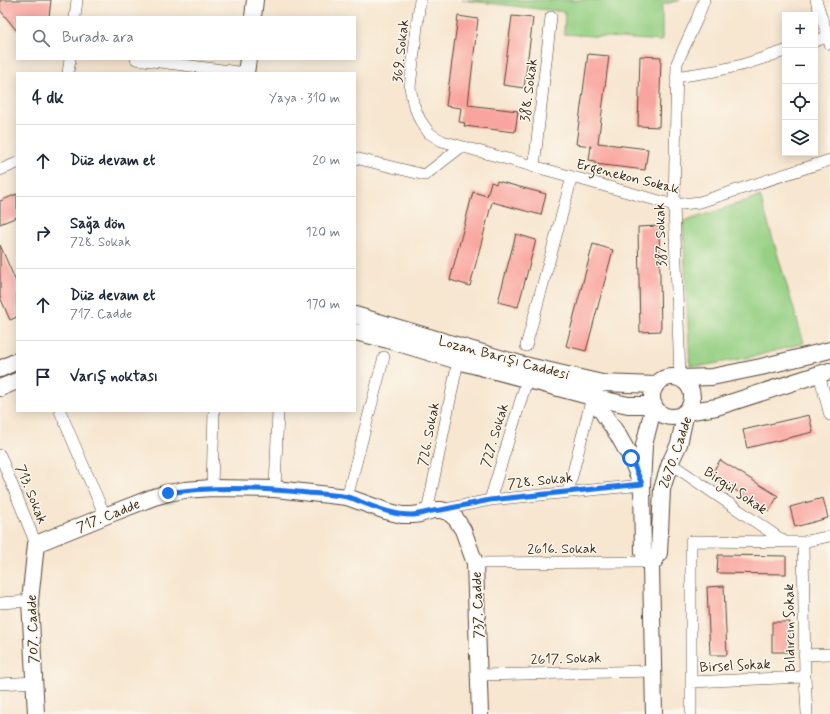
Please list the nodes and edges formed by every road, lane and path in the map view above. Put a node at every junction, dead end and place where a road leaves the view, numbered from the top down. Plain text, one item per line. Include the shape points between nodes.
1 (78, 0) edge
2 (255, 0) edge
3 (420, 0) edge
4 (704, 0) edge
5 (816, 0) edge
6 (75, 16) edge
7 (253, 16) edge
8 (551, 17) dead end
9 (829, 40) edge
10 (818, 41) edge
11 (782, 52) edge
12 (70, 60) edge
13 (144, 60) edge
14 (248, 60) edge
15 (68, 72) edge
16 (238, 72) edge
17 (246, 72) edge
18 (676, 77) junction
19 (442, 141) joint
20 (461, 147) junction
21 (356, 158) edge
22 (830, 160) edge
23 (16, 163) edge
24 (534, 167) junction
25 (0, 170) edge
26 (572, 178) junction
27 (674, 205) junction
28 (356, 315) edge
29 (356, 332) edge
30 (526, 346) dead end
31 (830, 350) edge
32 (384, 356) dead end
33 (458, 361) junction
34 (16, 362) edge
35 (0, 369) edge
36 (825, 372) edge
37 (680, 378) junction
38 (527, 380) junction
39 (16, 381) edge
40 (656, 385) junction
41 (0, 388) edge
42 (592, 397) junction
43 (654, 405) junction
44 (60, 412) edge
45 (214, 412) edge
46 (278, 412) edge
47 (686, 412) junction
48 (830, 416) edge
49 (0, 455) edge
50 (670, 463) junction
51 (642, 484) junction
52 (212, 488) junction
53 (275, 489) junction
54 (568, 492) junction
55 (347, 497) junction
56 (490, 500) junction
57 (434, 511) junction
58 (105, 516) junction
59 (830, 536) edge
60 (785, 542) junction
61 (803, 542) junction
62 (36, 544) junction
63 (475, 563) junction
64 (650, 564) junction
65 (30, 601) junction
66 (0, 603) edge
67 (830, 654) edge
68 (804, 655) junction
69 (654, 671) junction
70 (479, 675) junction
71 (805, 677) junction
72 (34, 682) junction
73 (691, 682) junction
74 (0, 684) edge
75 (36, 714) edge
76 (480, 714) edge
77 (654, 714) edge
78 (691, 714) edge
79 (807, 714) edge

1 - 6 street
2 - 7 main road
3 - 19 street, 369. Sokak via 410,87 420,120 429,133
4 - 18 street, 387. Sokak via 677,63
5 - 9 street
8 - 24 street, 388. Sokak
9 - 10 street
11 - 18 street via 742,65
12 - 15 street
13 - 16 street
14 - 17 main road
18 - 27 street, 387. Sokak
19 - 20 street, Ergenekon Sokak
20 - 21 street via 425,174
20 - 24 street, Ergenekon Sokak
22 - 27 street, Ergenekon Sokak via 700,202
23 - 25 street
24 - 26 street, Ergenekon Sokak
26 - 27 street, Ergenekon Sokak
26 - 30 street
27 - 37 street, 387. Sokak
28 - 40 main road, Lozan Barışı Caddesi via 520,364 602,383
29 - 33 main road, Lozan Barışı Caddesi
31 - 37 main road via 712,377
32 - 55 street
33 - 38 main road, Lozan Barışı Caddesi
33 - 57 street, 726. Sokak
34 - 35 main road
36 - 47 main road, 2670. Cadde via 717,407
36 - 48 street
37 - 40 main road via 665,378
37 - 47 main road via 687,383 692,394 690,407
38 - 42 main road, Lozan Barışı Caddesi
38 - 56 street, 727. Sokak
39 - 41 main road
40 - 43 main road via 652,398
42 - 43 main road, Lozan Barışı Caddesi via 628,405
42 - 51 main road via 618,435
42 - 54 street
43 - 47 main road via 668,417
43 - 51 main road, 2670. Cadde via 644,445
44 - 58 street
45 - 52 street
46 - 53 street
47 - 50 main road, 2670. Cadde via 679,444
49 - 62 street, 713. Sokak
50 - 60 street, Birgül Sokak
50 - 64 main road, 2670. Cadde via 662,489 659,553
51 - 54 street, 728. Sokak
51 - 64 main road, 2670. Cadde via 643,552
52 - 53 main road, 717. Cadde
52 - 58 main road, 717. Cadde via 168,493
53 - 55 main road, 717. Cadde
54 - 56 street, 728. Sokak
55 - 57 main road, 717. Cadde via 402,515
56 - 57 street, 728. Sokak
57 - 63 main road, 737. Cadde via 448,512 456,519 463,530
58 - 62 main road, 717. Cadde
59 - 61 street
60 - 61 street
60 - 73 street via 691,541
61 - 68 street, Bıldırcın Sokak
62 - 65 main road, 707. Cadde
63 - 64 street, 2616. Sokak
63 - 70 main road, 737. Cadde
64 - 69 main road, 2670. Cadde
65 - 66 street
65 - 72 main road, 707. Cadde
67 - 68 street
68 - 71 street, Bıldırcın Sokak
69 - 70 street, 2617. Sokak
69 - 77 main road, 2670. Cadde
70 - 76 main road, 737. Cadde
71 - 73 street, Birsel Sokak
71 - 79 street, Bıldırcın Sokak
72 - 74 street
72 - 75 main road, 707. Cadde
73 - 78 street

